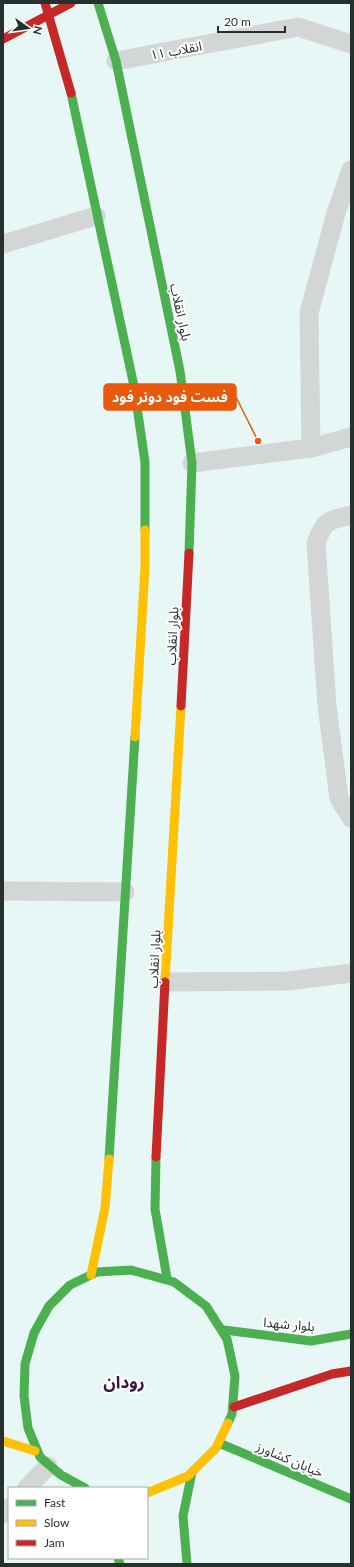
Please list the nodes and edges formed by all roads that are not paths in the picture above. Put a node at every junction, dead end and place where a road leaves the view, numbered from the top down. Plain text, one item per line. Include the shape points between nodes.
1 (44, 3) edge
2 (71, 3) edge
3 (98, 3) edge
4 (48, 14) junction
5 (3, 39) edge
6 (351, 44) edge
7 (116, 61) junction
8 (351, 170) edge
9 (96, 216) junction
10 (3, 244) edge
11 (351, 437) edge
12 (311, 448) junction
13 (192, 463) junction
14 (351, 515) edge
15 (351, 818) edge
16 (3, 891) edge
17 (125, 892) junction
18 (351, 973) edge
19 (166, 982) junction
20 (91, 1275) junction
21 (167, 1278) junction
22 (224, 1330) junction
23 (24, 1333) dead end
24 (351, 1334) edge
25 (351, 1371) edge
26 (234, 1407) junction
27 (17, 1416) dead end
28 (3, 1441) edge
29 (219, 1443) junction
30 (35, 1451) junction
31 (48, 1466) junction
32 (192, 1472) junction
33 (28, 1487) edge
34 (83, 1487) edge
35 (148, 1493) edge
36 (351, 1499) edge
37 (187, 1564) edge

1 - 4 main road
2 - 4 main road
3 - 7 main road, بلوار انقلاب
4 - 5 main road
4 - 9 main road via 67,76
6 - 7 street, انقلاب ۱۱ via 298,27
7 - 13 main road, بلوار انقلاب via 180,371
8 - 12 street via 308,313
9 - 10 street
9 - 17 main road via 134,386 145,462 145,567
11 - 12 street
12 - 13 street
13 - 19 main road, بلوار انقلاب via 190,558
14 - 15 street via 328,521 316,543 327,706 339,798
16 - 17 street
17 - 20 main road via 105,1208
18 - 19 street via 288,981
19 - 21 main road, بلوار انقلاب via 155,1208
20 - 21 main road via 110,1270 129,1270 149,1272
20 - 23 main road via 72,1282 56,1293 42,1306
21 - 22 main road via 185,1287 200,1299
22 - 24 main road, بلوار شهدا via 310,1341
22 - 26 main road via 236,1368
25 - 26 main road via 332,1374
26 - 29 main road
27 - 30 main road via 24,1435
28 - 30 main road
29 - 32 main road via 207,1459
29 - 36 main road, خیابان کشاورز
30 - 31 main road
31 - 33 street
31 - 34 main road via 63,1478
32 - 35 main road via 176,1483
32 - 37 main road via 183,1516

